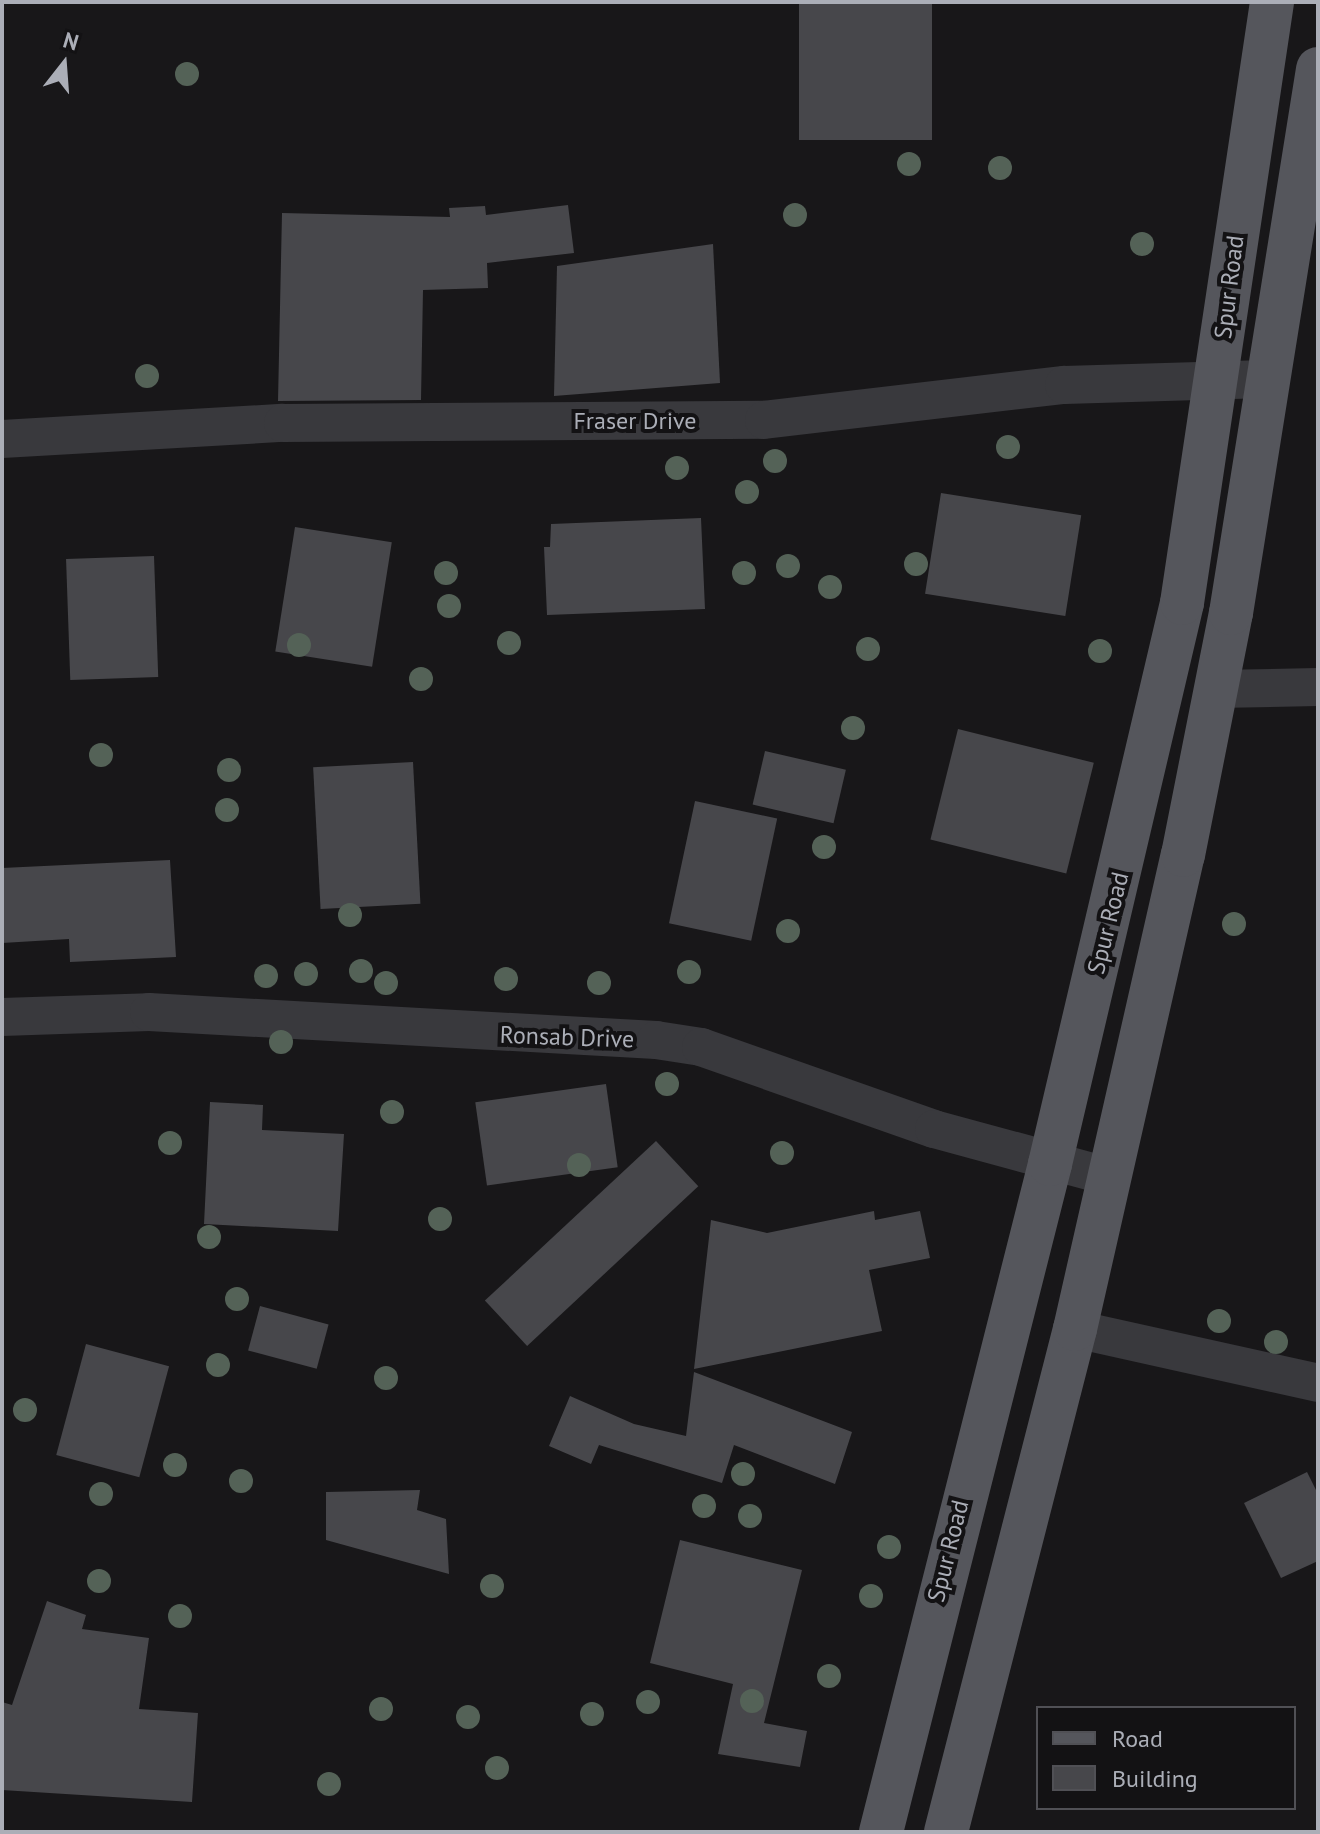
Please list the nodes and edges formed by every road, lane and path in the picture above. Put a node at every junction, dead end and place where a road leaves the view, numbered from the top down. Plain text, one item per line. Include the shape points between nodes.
1 (1272, 2) edge
2 (1318, 69) edge
3 (1266, 379) junction
4 (1217, 380) junction
5 (2, 439) edge
6 (1182, 603) junction
7 (1231, 613) junction
8 (1318, 687) edge
9 (1216, 689) junction
10 (2, 1017) edge
11 (1050, 1164) junction
12 (1111, 1177) junction
13 (1075, 1329) junction
14 (1318, 1383) edge
15 (965, 1484) junction
16 (1033, 1503) junction
17 (881, 1832) edge
18 (946, 1832) edge

1 - 4 main road, Spur Road via 1256,72
2 - 3 main road, Spur Road
3 - 4 street, Fraser Drive
3 - 7 main road, Spur Road
4 - 5 street, Fraser Drive via 1064,385 764,420 283,423
4 - 6 main road, Spur Road
6 - 7 main road
6 - 11 main road, Spur Road
7 - 9 main road, Spur Road
8 - 9 street
9 - 12 main road, Spur Road
10 - 11 street, Ronsab Drive via 149,1012 656,1040 701,1047
11 - 12 street, Ronsab Drive
11 - 15 main road, Spur Road
12 - 13 main road, Spur Road
13 - 14 street
13 - 16 main road, Spur Road
15 - 16 main road
15 - 17 main road, Spur Road
16 - 18 main road, Spur Road

